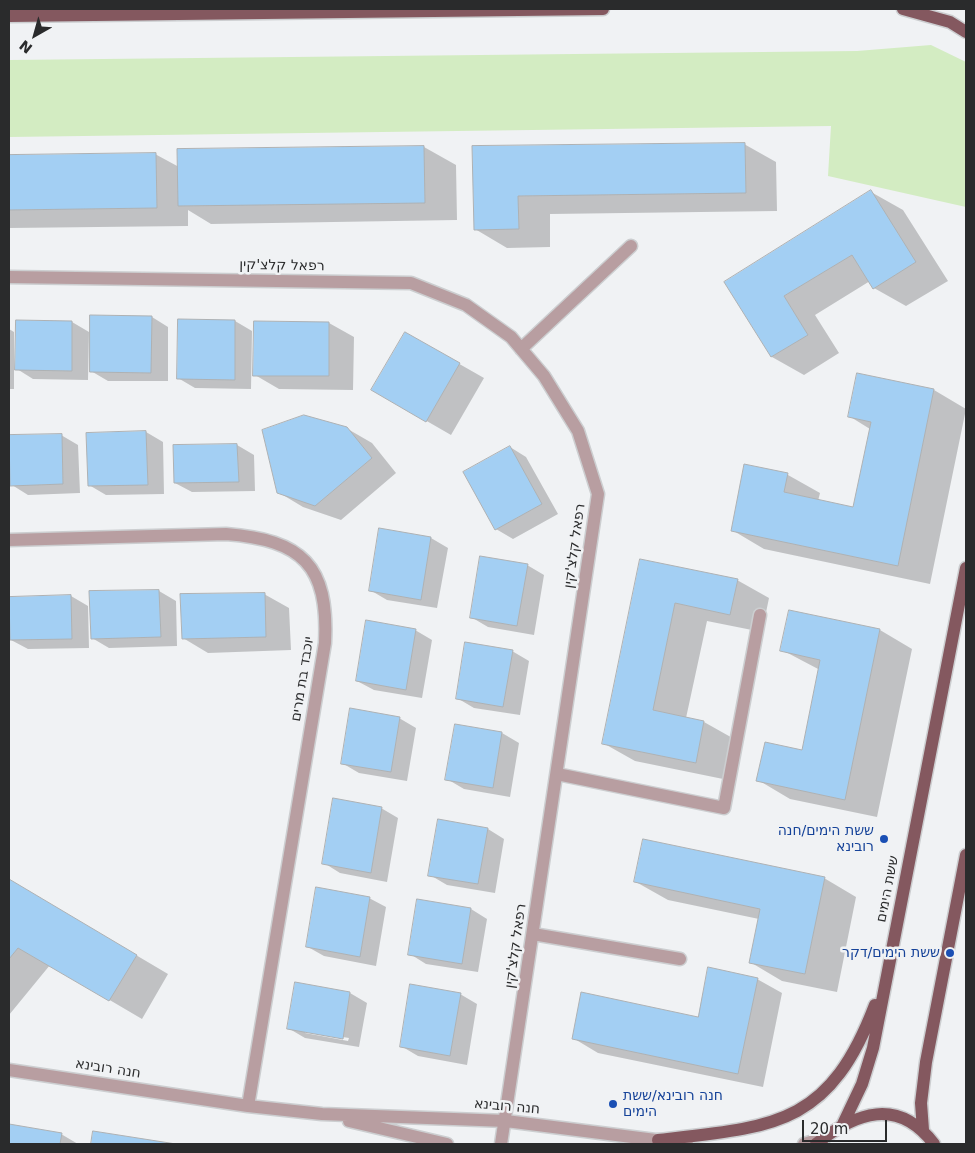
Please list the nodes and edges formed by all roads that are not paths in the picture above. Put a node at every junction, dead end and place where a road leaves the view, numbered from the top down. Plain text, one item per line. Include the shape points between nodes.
1 (603, 9) edge
2 (903, 9) edge
3 (9, 16) edge
4 (966, 32) edge
5 (631, 246) dead end
6 (9, 277) edge
7 (521, 349) junction
8 (9, 540) edge
9 (966, 568) edge
10 (760, 615) dead end
11 (557, 774) junction
12 (966, 855) edge
13 (534, 934) junction
14 (680, 959) dead end
15 (887, 974) junction
16 (9, 1070) edge
17 (248, 1106) junction
18 (322, 1114) junction
19 (506, 1120) junction
20 (843, 1124) junction
21 (923, 1130) junction
22 (658, 1140) junction
23 (820, 1141) edge
24 (447, 1144) edge
25 (502, 1144) edge
26 (688, 1144) edge
27 (804, 1144) edge
28 (934, 1144) edge

1 - 3 main road
2 - 4 main road via 950,22
5 - 7 street
6 - 7 street, רפאל קלצ'קין via 411,283 466,305 511,337
7 - 11 street, רפאל קלצ'קין via 544,376 578,431 598,494
8 - 17 street, יוכבד בת מרים via 226,534 257,537 282,544 308,562 321,586 327,614 325,643
9 - 15 main road, ששת הימים
10 - 11 street via 724,808
11 - 13 street, רפאל קלצ'קין
12 - 21 main road via 926,1062 921,1103
13 - 14 street
13 - 19 street, רפאל קלצ'קין
15 - 20 main road, ששת הימים via 873,1048 862,1084
15 - 22 main road via 862,1039 830,1086 808,1106 776,1122 739,1131
16 - 17 street, חנה רובינא
17 - 18 street, חנה רובינא
18 - 19 street, חנה רובינא
18 - 24 street, חנה רובינא
19 - 22 street, חנה רובינא
19 - 25 street, רפאל קלצ'קין
20 - 21 main road via 861,1116 886,1115 902,1118
20 - 23 main road
21 - 28 main road
22 - 26 street, חנה רובינא
23 - 27 street

